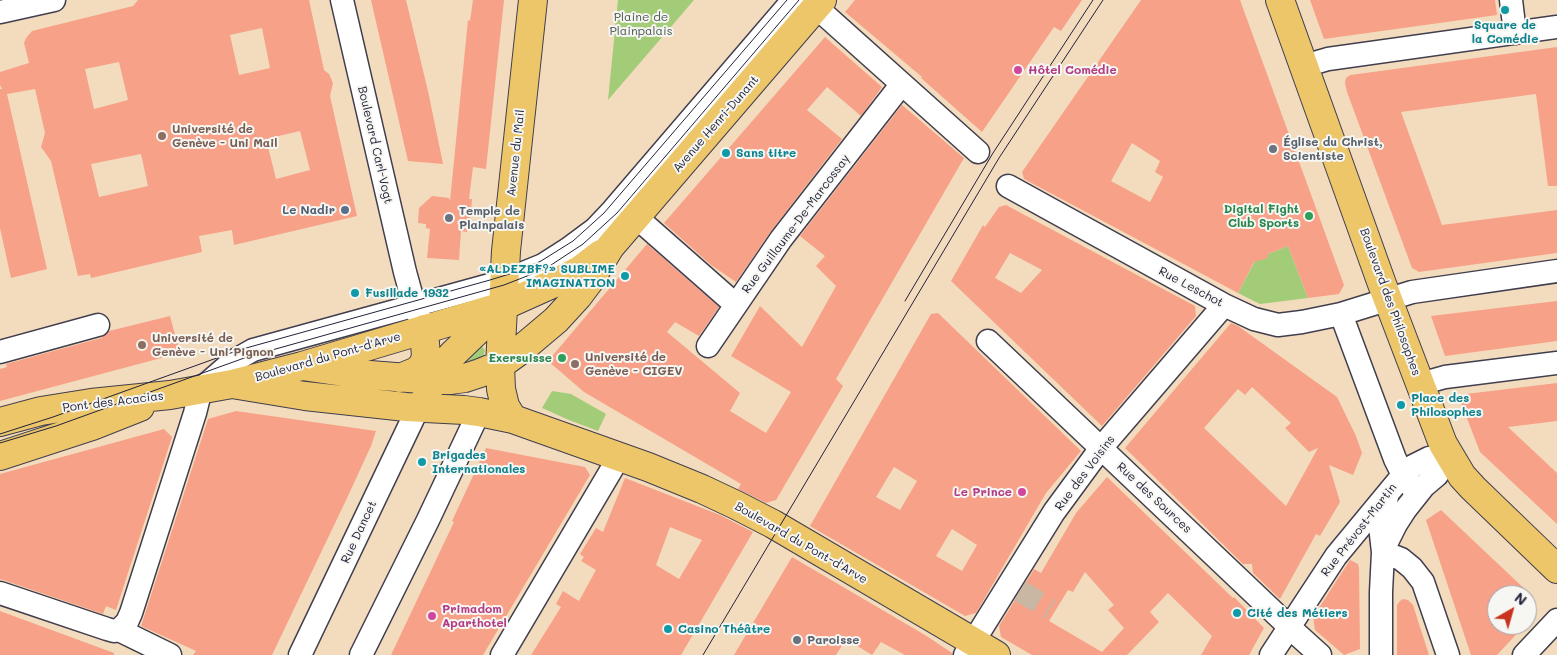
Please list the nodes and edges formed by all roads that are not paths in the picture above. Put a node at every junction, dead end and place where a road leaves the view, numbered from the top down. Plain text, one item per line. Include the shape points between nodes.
1 (54, 0) edge
2 (342, 0) edge
3 (533, 0) edge
4 (1280, 0) edge
5 (1511, 0) edge
6 (810, 2) edge
7 (0, 12) edge
8 (1557, 27) edge
9 (1516, 32) junction
10 (1304, 66) junction
11 (902, 85) junction
12 (978, 152) dead end
13 (1008, 186) dead end
14 (636, 217) junction
15 (610, 247) junction
16 (1557, 272) edge
17 (503, 293) junction
18 (1388, 300) junction
19 (736, 305) junction
20 (1224, 305) junction
21 (416, 308) junction
22 (1341, 314) junction
23 (561, 315) junction
24 (98, 325) dead end
25 (988, 341) dead end
26 (708, 346) dead end
27 (0, 352) edge
28 (1557, 363) edge
29 (500, 365) junction
30 (302, 366) junction
31 (442, 375) junction
32 (400, 378) junction
33 (232, 384) junction
34 (1420, 384) junction
35 (201, 389) junction
36 (170, 395) junction
37 (418, 408) junction
38 (471, 411) junction
39 (512, 419) junction
40 (0, 422) edge
41 (1101, 448) junction
42 (0, 456) edge
43 (619, 457) junction
44 (1449, 457) junction
45 (1403, 475) junction
46 (1387, 494) junction
47 (1417, 494) junction
48 (1383, 552) junction
49 (1557, 569) edge
50 (0, 593) edge
51 (1557, 620) edge
52 (1290, 626) junction
53 (119, 630) junction
54 (978, 651) edge
55 (1319, 654) edge
56 (170, 655) edge
57 (300, 655) edge
58 (361, 655) edge
59 (502, 655) edge
60 (1271, 655) edge
61 (1381, 655) edge
62 (1448, 655) edge
63 (1524, 655) edge

1 - 7 street
2 - 21 street, Boulevard Carl-Vogt
3 - 17 main road, Avenue du Mail
4 - 10 main road, Boulevard des Philosophes
5 - 9 street
6 - 11 street
6 - 14 main road, Avenue Henri-Dunant
6 - 17 street via 604,220
8 - 9 street
9 - 10 street via 1328,59
10 - 18 main road, Boulevard des Philosophes
11 - 12 street
11 - 19 street, Rue Guillaume-De-Marcossay via 781,239
13 - 20 street, Rue Leschot
14 - 15 main road, Avenue Henri-Dunant
14 - 19 street, Rue Guillaume-De-Marcossay
15 - 17 main road, Avenue Henri-Dunant via 580,270 553,284
15 - 23 main road, Avenue Henri-Dunant via 590,280
16 - 18 street, Rue Leschot via 1412,292
17 - 21 main road, Boulevard du Pont-d'Arve
17 - 23 main road via 512,319 524,326 539,326
17 - 29 main road, Avenue du Mail
17 - 31 main road via 459,347
18 - 22 street, Rue Leschot
18 - 34 main road, Boulevard des Philosophes
19 - 26 street
20 - 22 street, Rue Leschot via 1254,319 1278,324
20 - 41 street, Rue des Voisins
21 - 30 main road, Boulevard du Pont-d'Arve
21 - 31 main road
21 - 32 main road via 426,357 417,371
21 - 35 street via 253,350 232,362
22 - 45 street
23 - 29 main road, Avenue Henri-Dunant
24 - 27 street
25 - 41 street, Rue des Sources
28 - 34 street via 1445,377
29 - 31 main road via 465,378
29 - 38 main road
29 - 39 main road, Avenue du Mail via 501,389
30 - 32 main road
30 - 33 main road, Boulevard du Pont-d'Arve
31 - 32 main road
31 - 37 main road
31 - 38 main road
33 - 35 main road, Boulevard du Pont-d'Arve
33 - 37 main road, Boulevard du Pont-d'Arve via 305,396
34 - 44 main road, Boulevard des Philosophes
35 - 36 main road, Boulevard du Pont-d'Arve
35 - 53 street via 131,613
36 - 40 main road, Pont des Acacias via 108,400 41,411
36 - 42 main road, Pont des Acacias via 92,426
37 - 38 main road, Boulevard du Pont-d'Arve
37 - 57 street, Rue Dancet
38 - 39 main road, Boulevard du Pont-d'Arve
38 - 58 street via 466,439
39 - 43 main road, Boulevard du Pont-d'Arve
41 - 52 street, Rue des Sources
41 - 54 street, Rue des Voisins via 1054,512
43 - 54 main road, Boulevard du Pont-d'Arve via 702,489 756,515
43 - 59 street
44 - 45 street, Rue Prévost-Martin via 1429,458
44 - 47 street
44 - 49 main road, Boulevard des Philosophes via 1473,488
45 - 46 street, Rue Prévost-Martin
45 - 47 street
46 - 48 street via 1380,526
46 - 52 street, Rue Prévost-Martin via 1336,556
47 - 48 street via 1396,524
48 - 61 street
48 - 62 street via 1402,559 1423,582
50 - 53 street via 107,630
51 - 63 street
52 - 55 street, Rue des Sources
52 - 60 street, Rue Prévost-Martin
53 - 56 street

